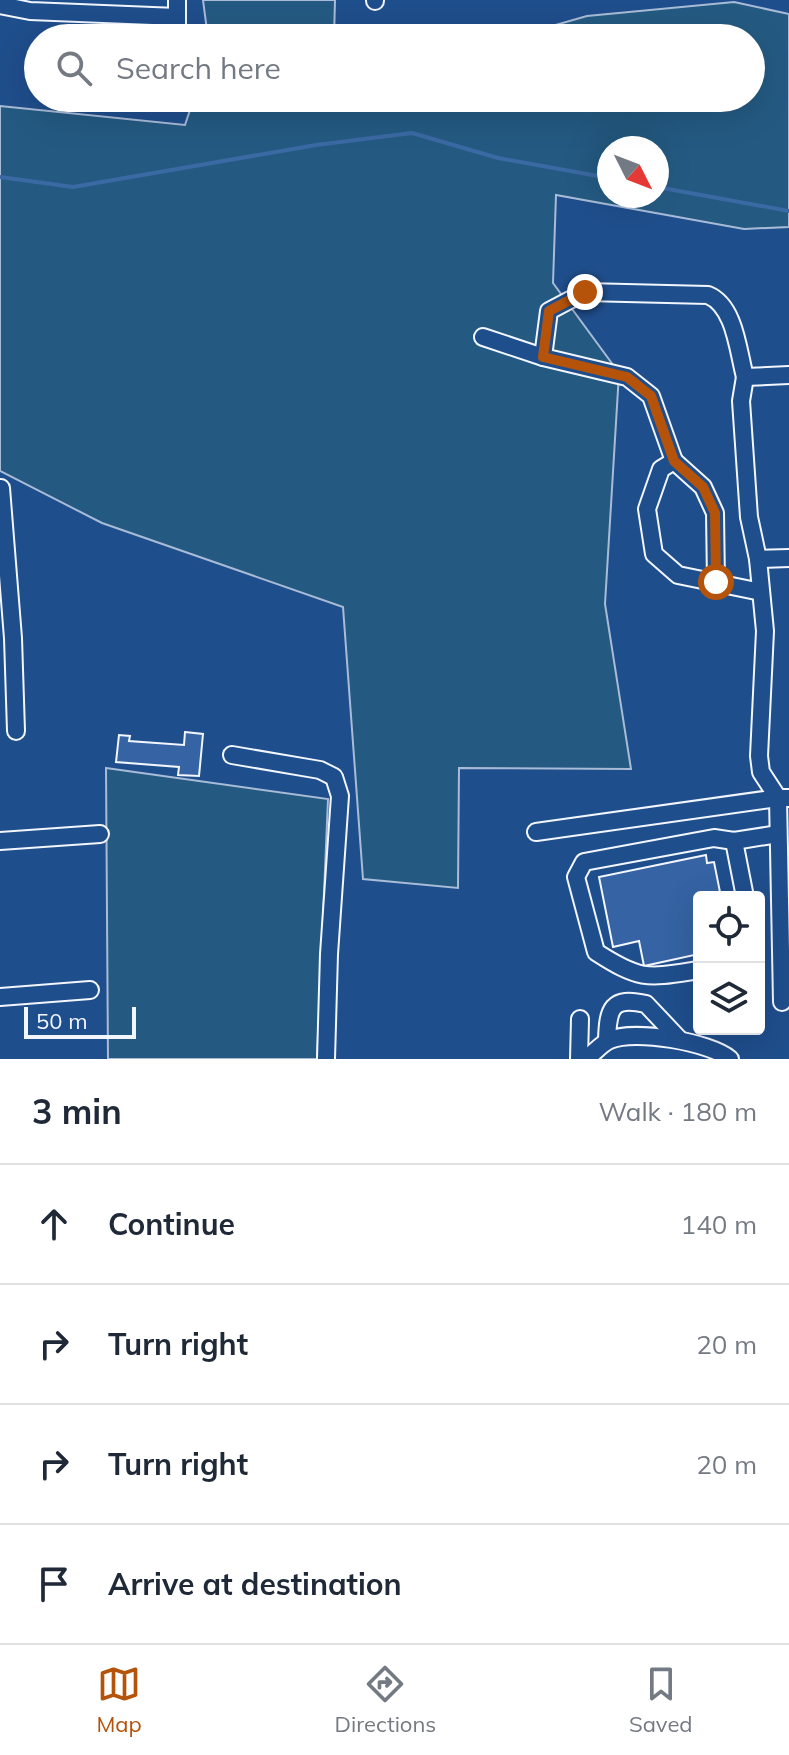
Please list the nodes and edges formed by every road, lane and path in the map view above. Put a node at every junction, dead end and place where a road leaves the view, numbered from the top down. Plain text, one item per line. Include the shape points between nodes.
1 (0, 5) edge
2 (177, 9) edge
3 (483, 337) dead end
4 (543, 357) junction
5 (789, 375) edge
6 (745, 377) junction
7 (674, 461) junction
8 (1, 488) edge
9 (789, 558) edge
10 (758, 559) junction
11 (716, 582) junction
12 (761, 592) junction
13 (6, 639) edge
14 (16, 731) dead end
15 (232, 755) dead end
16 (783, 798) edge
17 (536, 832) dead end
18 (100, 834) dead end
19 (778, 834) junction
20 (0, 841) edge
21 (734, 841) junction
22 (744, 891) edge
23 (693, 971) edge
24 (90, 990) dead end
25 (0, 997) edge
26 (782, 1002) dead end
27 (580, 1019) dead end
28 (607, 1040) junction
29 (680, 1040) junction
30 (326, 1059) edge
31 (579, 1059) edge
32 (586, 1059) edge
33 (730, 1059) edge

1 - 2 street via 30,11
3 - 4 street
4 - 6 street via 549,311 585,292 708,295 728,316
4 - 7 street via 627,377 651,396
5 - 6 street
6 - 10 street via 741,401 749,517
7 - 11 street via 703,487 715,513
7 - 11 street via 661,469 647,509 654,554 678,575
8 - 13 street
9 - 10 street
10 - 12 street
11 - 12 street
12 - 16 street via 765,631 759,756 761,772
13 - 14 street
15 - 30 street via 320,770 334,777 340,796
16 - 17 street
16 - 19 street
18 - 20 street
19 - 21 street
19 - 26 street
21 - 22 street
21 - 23 street via 714,838 584,862 576,877 596,952 627,972 653,977
24 - 25 street
27 - 31 street
28 - 29 street
28 - 29 street via 612,1007 640,1003
28 - 32 street
29 - 33 street via 712,1047

